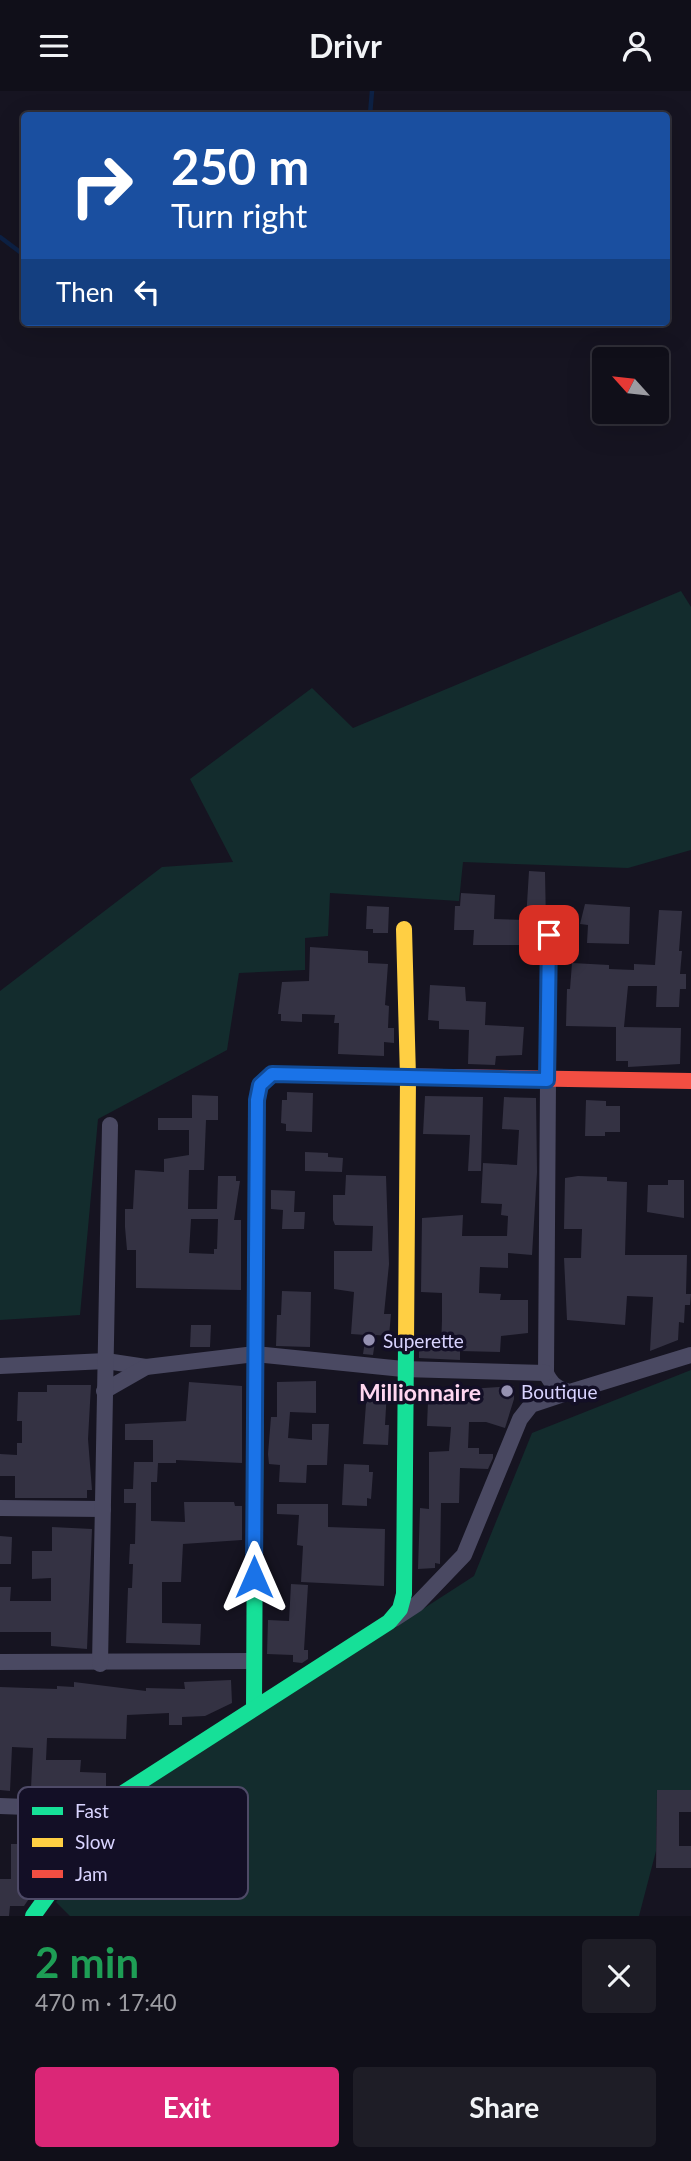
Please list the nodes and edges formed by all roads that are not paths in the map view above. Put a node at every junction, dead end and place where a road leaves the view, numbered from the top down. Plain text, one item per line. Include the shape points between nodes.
1 (404, 929) dead end
2 (549, 935) dead end
3 (408, 1077) junction
4 (547, 1080) junction
5 (691, 1081) edge
6 (110, 1125) dead end
7 (255, 1355) junction
8 (691, 1355) edge
9 (107, 1361) junction
10 (0, 1366) edge
11 (146, 1367) junction
12 (403, 1369) junction
13 (546, 1373) junction
14 (104, 1391) junction
15 (570, 1392) junction
16 (0, 1509) edge
17 (103, 1509) junction
18 (389, 1622) junction
19 (254, 1661) junction
20 (0, 1662) edge
21 (100, 1664) junction
22 (254, 1709) junction
23 (133, 1787) edge
24 (0, 1806) edge
25 (18, 1807) edge
26 (45, 1899) edge
27 (33, 1916) edge

1 - 3 street
2 - 4 street
3 - 4 street
3 - 7 street via 272,1074 260,1085
3 - 12 street
4 - 5 street
4 - 13 street
6 - 9 street
7 - 11 street
7 - 12 street
7 - 19 street
8 - 15 street
9 - 10 street
9 - 11 street
9 - 14 street
11 - 14 street
12 - 13 street
12 - 18 street via 404,1594 400,1609
13 - 15 street via 559,1389
14 - 17 street
15 - 18 street via 531,1405 520,1419 464,1555 417,1604
16 - 17 street
17 - 21 street
18 - 22 street
19 - 21 street
19 - 22 street
20 - 21 street
22 - 23 street
24 - 25 street
26 - 27 street

